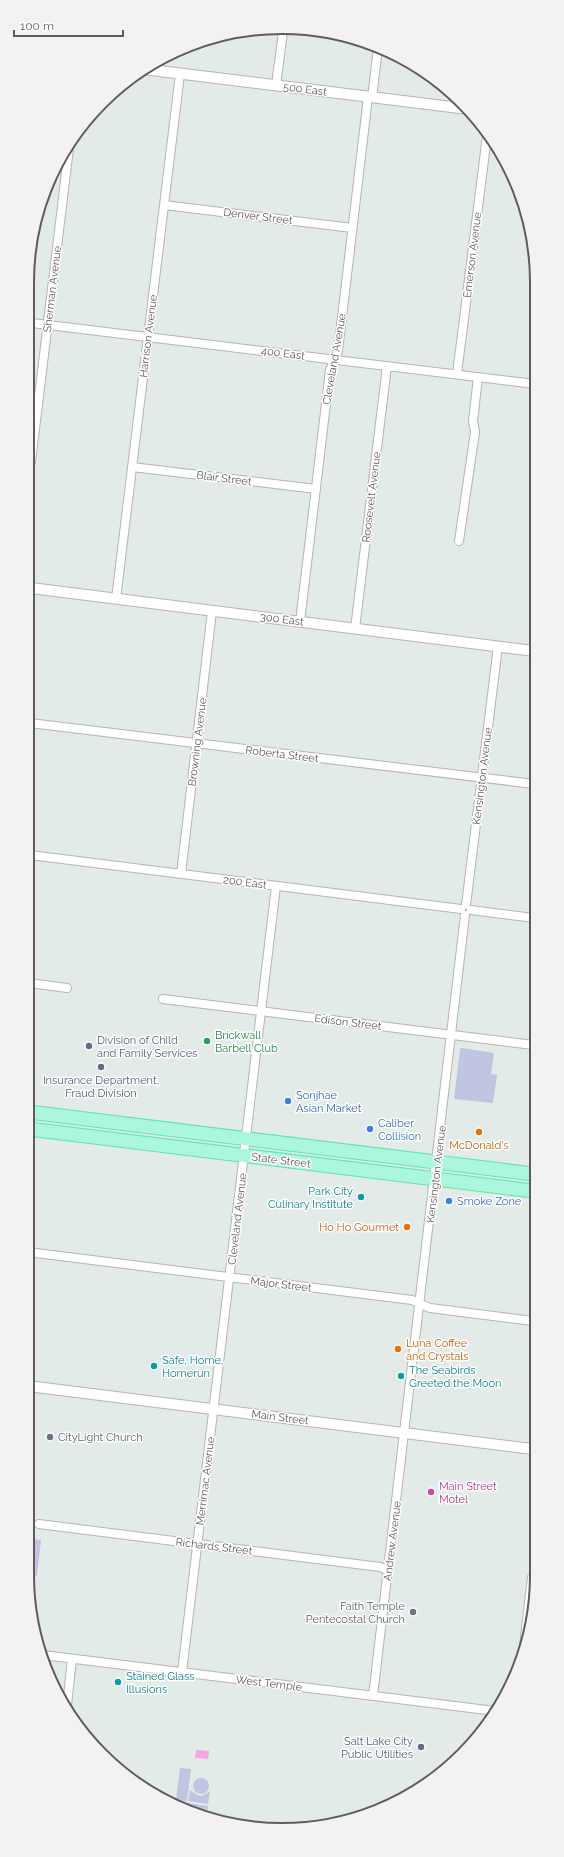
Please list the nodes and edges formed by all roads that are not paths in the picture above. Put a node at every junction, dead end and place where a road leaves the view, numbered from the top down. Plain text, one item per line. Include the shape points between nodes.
1 (282, 34) edge
2 (377, 53) edge
3 (153, 70) edge
4 (180, 74) junction
5 (276, 86) junction
6 (370, 98) junction
7 (458, 108) edge
8 (486, 142) edge
9 (68, 156) edge
10 (164, 205) junction
11 (352, 228) junction
12 (34, 323) edge
13 (48, 325) junction
14 (148, 337) junction
15 (334, 359) junction
16 (387, 366) junction
17 (457, 374) junction
18 (478, 377) junction
19 (530, 383) edge
20 (34, 438) edge
21 (132, 466) junction
22 (316, 489) junction
23 (459, 541) dead end
24 (34, 588) edge
25 (116, 599) junction
26 (212, 611) junction
27 (300, 622) junction
28 (356, 629) junction
29 (498, 646) junction
30 (530, 650) edge
31 (34, 723) edge
32 (197, 743) junction
33 (482, 778) junction
34 (530, 784) edge
35 (34, 856) edge
36 (181, 874) junction
37 (276, 886) junction
38 (466, 910) junction
39 (530, 918) edge
40 (34, 984) edge
41 (67, 988) dead end
42 (163, 999) dead end
43 (261, 1011) junction
44 (452, 1035) junction
45 (530, 1045) edge
46 (34, 1113) edge
47 (34, 1130) edge
48 (246, 1139) junction
49 (244, 1156) junction
50 (437, 1162) junction
51 (530, 1174) edge
52 (435, 1179) junction
53 (530, 1191) edge
54 (34, 1253) edge
55 (230, 1277) junction
56 (420, 1304) junction
57 (530, 1321) edge
58 (34, 1387) edge
59 (214, 1409) junction
60 (405, 1433) junction
61 (530, 1449) edge
62 (39, 1524) dead end
63 (198, 1544) junction
64 (388, 1570) junction
65 (47, 1655) edge
66 (72, 1658) junction
67 (182, 1672) junction
68 (373, 1696) junction
69 (68, 1700) edge
70 (490, 1710) edge

1 - 5 street
2 - 6 street, Cleveland Avenue
3 - 4 street, 500 East
4 - 5 street, 500 East
4 - 10 street, Harrison Avenue
5 - 6 street, 500 East
6 - 7 street, 500 East
6 - 11 street, Cleveland Avenue
8 - 17 street, Emerson Avenue
9 - 13 street, Sherman Avenue
10 - 11 street, Denver Street
10 - 14 street, Harrison Avenue
11 - 15 street, Cleveland Avenue via 338,351
12 - 13 street, 400 East
13 - 14 street, 400 East
13 - 20 street, Sherman Avenue
14 - 15 street, 400 East
14 - 21 street, Harrison Avenue
15 - 16 street, 400 East
15 - 22 street, Cleveland Avenue via 330,373
16 - 17 street, 400 East
16 - 28 street, Roosevelt Avenue
17 - 18 street, 400 East
18 - 19 street, 400 East
18 - 23 street via 473,421 475,432
21 - 22 street, Blair Street
21 - 25 street, Harrison Avenue
22 - 27 street, Cleveland Avenue
24 - 25 street, 300 East
25 - 26 street, 300 East
26 - 27 street, 300 East
26 - 32 street, Browning Avenue
27 - 28 street, 300 East
28 - 29 street, 300 East
29 - 30 street, 300 East
29 - 33 street, Kensington Avenue
31 - 32 street, Roberta Street
32 - 33 street, Roberta Street
32 - 36 street, Browning Avenue
33 - 34 street, Roberta Street
33 - 38 street, Kensington Avenue
35 - 36 street, 200 East
36 - 37 street, 200 East
37 - 38 street, 200 East
37 - 43 street, Cleveland Avenue
38 - 39 street, 200 East
38 - 44 street, Kensington Avenue
40 - 41 street
42 - 43 street, Edison Street
43 - 44 street, Edison Street
43 - 48 street, Cleveland Avenue
44 - 45 street, Edison Street
44 - 50 street, Kensington Avenue
46 - 48 main road, State Street
47 - 49 main road, State Street
48 - 49 street, Cleveland Avenue
48 - 50 main road, State Street
49 - 52 main road, State Street
49 - 55 street, Cleveland Avenue
50 - 51 main road, State Street
50 - 52 street, Kensington Avenue
52 - 53 main road, State Street
52 - 56 street, Kensington Avenue
54 - 55 street, Major Street
55 - 56 street, Major Street via 412,1300
55 - 59 street, Cleveland Avenue
56 - 57 street, Major Street via 430,1308
56 - 60 street, Kensington Avenue
58 - 59 street, Main Street
59 - 60 street, Main Street
59 - 63 street, Merrimac Avenue
60 - 61 street, Main Street
60 - 64 street, Andrew Avenue
62 - 63 street, Richards Street
63 - 64 street, Richards Street
63 - 67 street, Merrimac Avenue
64 - 68 street, Andrew Avenue
65 - 66 street, West Temple
66 - 67 street, West Temple
66 - 69 street
67 - 68 street, West Temple
68 - 70 street, West Temple

